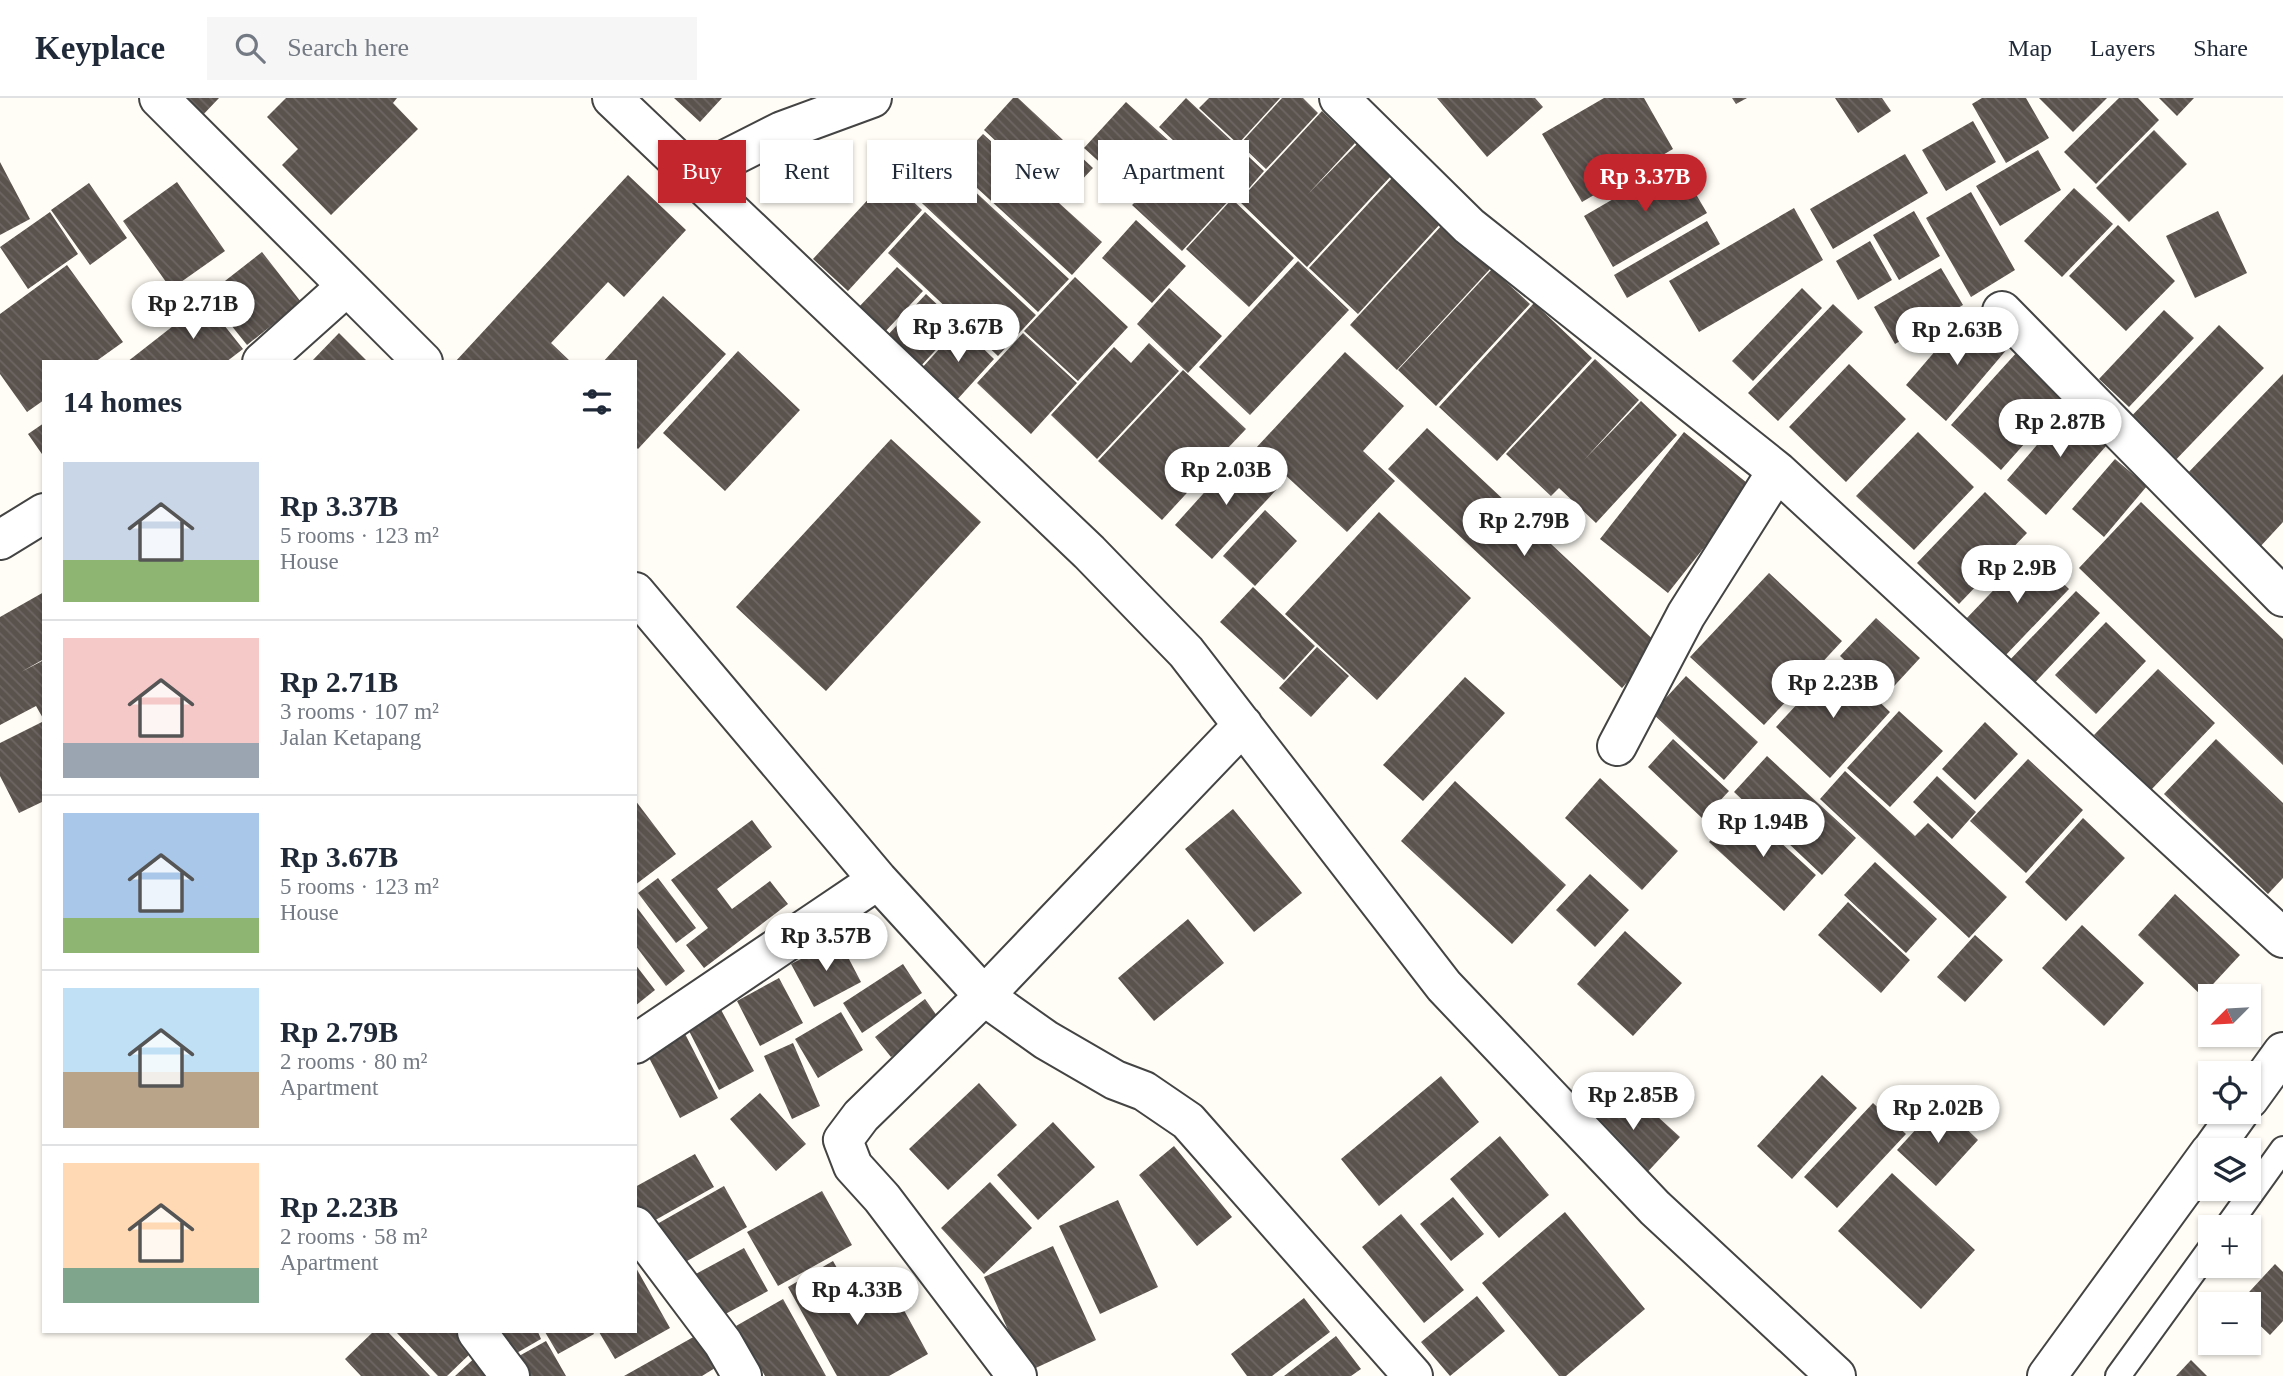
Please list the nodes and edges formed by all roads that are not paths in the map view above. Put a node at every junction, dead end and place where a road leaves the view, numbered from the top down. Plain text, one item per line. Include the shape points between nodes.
1 (159, 98) edge
2 (612, 98) edge
3 (872, 98) edge
4 (1339, 98) edge
5 (658, 141) edge
6 (746, 149) edge
7 (724, 203) edge
8 (347, 286) junction
9 (2002, 311) dead end
10 (264, 360) edge
11 (421, 360) edge
12 (1777, 471) junction
13 (637, 595) edge
14 (2283, 597) edge
15 (1243, 725) junction
16 (1617, 746) dead end
17 (878, 880) junction
18 (2283, 938) edge
19 (984, 996) junction
20 (637, 1043) edge
21 (2283, 1052) edge
22 (2261, 1082) edge
23 (2283, 1149) edge
24 (2198, 1169) edge
25 (2236, 1215) edge
26 (637, 1229) edge
27 (2198, 1266) edge
28 (478, 1333) edge
29 (510, 1376) edge
30 (742, 1376) edge
31 (1017, 1376) edge
32 (1413, 1376) edge
33 (1836, 1376) edge
34 (2047, 1376) edge
35 (2118, 1376) edge

1 - 8 street
2 - 5 street
3 - 6 street
4 - 12 street via 1469,226
7 - 15 street via 1089,552 1186,652
8 - 10 street
8 - 11 street
9 - 14 street
12 - 16 street via 1686,615
12 - 18 street
13 - 17 street
15 - 19 street
15 - 33 street via 1444,986 1655,1208
17 - 19 street
17 - 20 street
19 - 31 street via 861,1116 843,1140 853,1166 883,1198
19 - 32 street via 1046,1040 1115,1080 1144,1091 1188,1121
21 - 22 street
23 - 25 lane
24 - 34 street
26 - 30 street via 723,1343
27 - 35 lane
28 - 29 street

